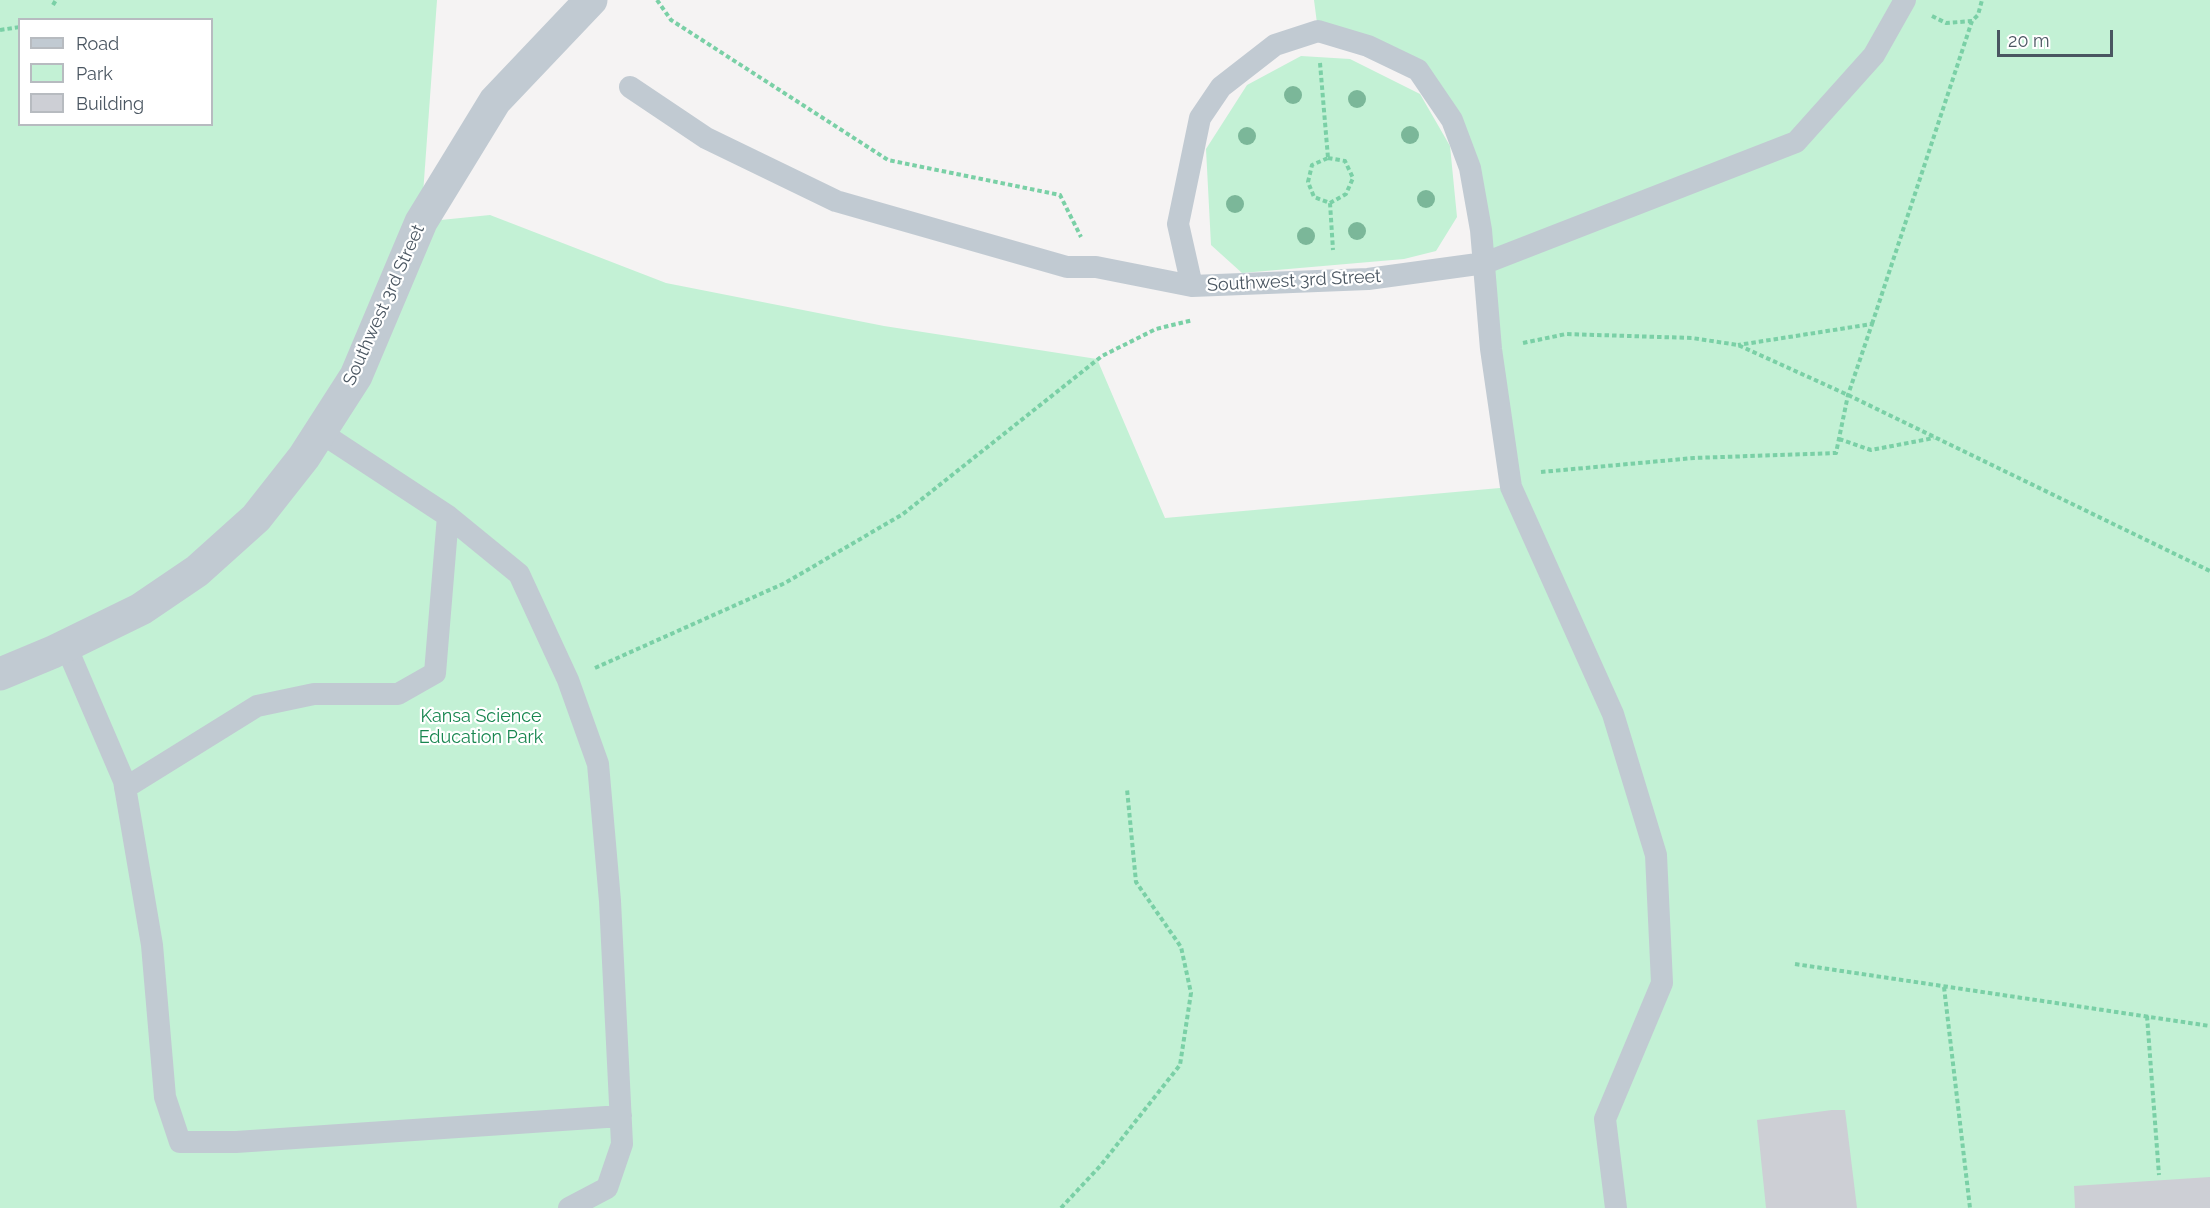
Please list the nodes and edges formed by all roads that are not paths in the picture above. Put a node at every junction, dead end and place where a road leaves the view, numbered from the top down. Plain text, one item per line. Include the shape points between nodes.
1 (591, 0) edge
2 (1904, 1) edge
3 (630, 87) dead end
4 (1485, 263) junction
5 (1192, 286) junction
6 (320, 432) junction
7 (448, 516) junction
8 (66, 646) junction
9 (0, 674) edge
10 (125, 788) junction
11 (621, 1116) junction
12 (569, 1208) edge
13 (1616, 1208) edge

1 - 6 street, Southwest 3rd Street via 495,101 421,222 356,376
2 - 4 lane, Southwest 3rd Street via 1874,56 1796,142
3 - 5 lane, Southwest 3rd Street via 706,138 836,201 1068,267 1096,267
4 - 5 lane, Southwest 3rd Street via 1368,279
4 - 5 lane via 1470,168 1452,120 1418,70 1368,46 1317,31 1275,45 1245,66 1221,87 1200,118 1178,224
4 - 13 lane via 1491,349 1511,487 1613,714 1656,855 1662,983 1605,1119
6 - 7 lane
6 - 8 street, Southwest 3rd Street via 256,518 197,571 141,609
7 - 10 lane via 435,673 398,694 314,694 257,706
7 - 11 lane via 519,574 568,680 598,764 610,901
8 - 9 street, Southwest 3rd Street
8 - 10 lane
10 - 11 lane via 152,945 165,1097 180,1142 236,1142
11 - 12 lane via 622,1144 607,1188

